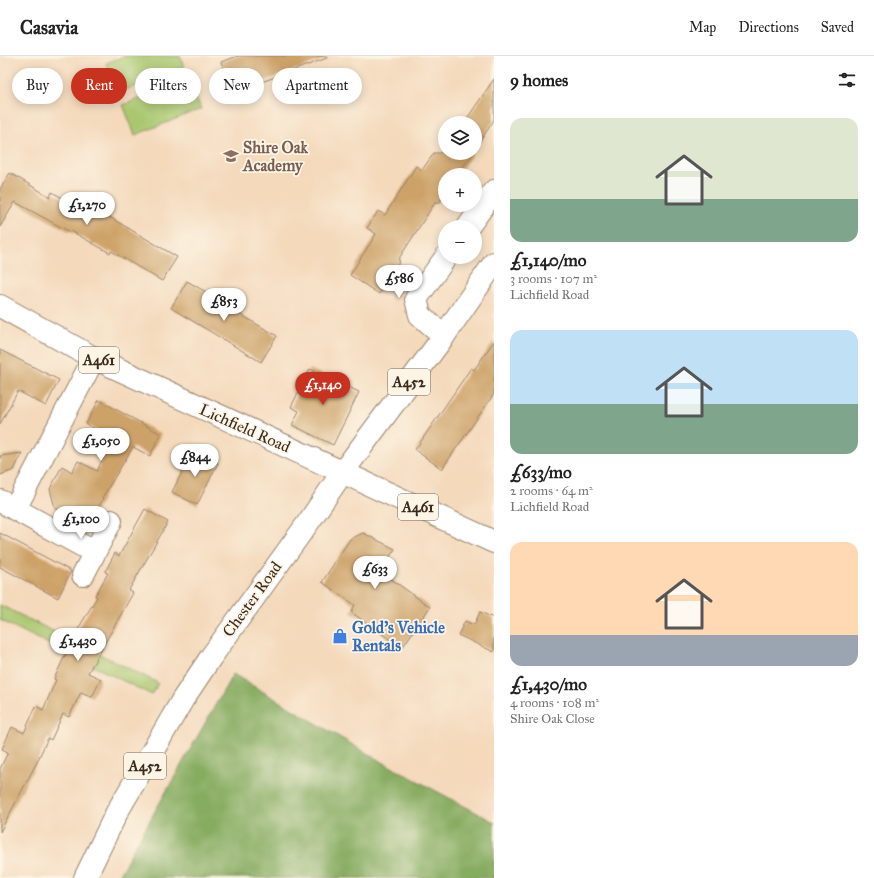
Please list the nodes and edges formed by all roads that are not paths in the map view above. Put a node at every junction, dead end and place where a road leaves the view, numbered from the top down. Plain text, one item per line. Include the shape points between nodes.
1 (494, 191) edge
2 (473, 220) edge
3 (494, 263) edge
4 (441, 264) edge
5 (0, 306) edge
6 (444, 336) junction
7 (94, 358) junction
8 (342, 473) junction
9 (8, 505) edge
10 (111, 521) dead end
11 (494, 542) edge
12 (94, 552) junction
13 (83, 575) dead end
14 (85, 878) edge

1 - 2 main road
3 - 6 main road, Chester Road / A452
4 - 6 main road via 416,299 420,315
5 - 7 main road, Lichfield Road / A461
6 - 8 main road, Chester Road / A452
7 - 8 main road, Lichfield Road / A461
7 - 9 main road
8 - 11 main road, Lichfield Road / A461
8 - 14 main road, Chester Road / A452 via 183,699 116,812
9 - 12 main road
10 - 12 main road
12 - 13 main road

